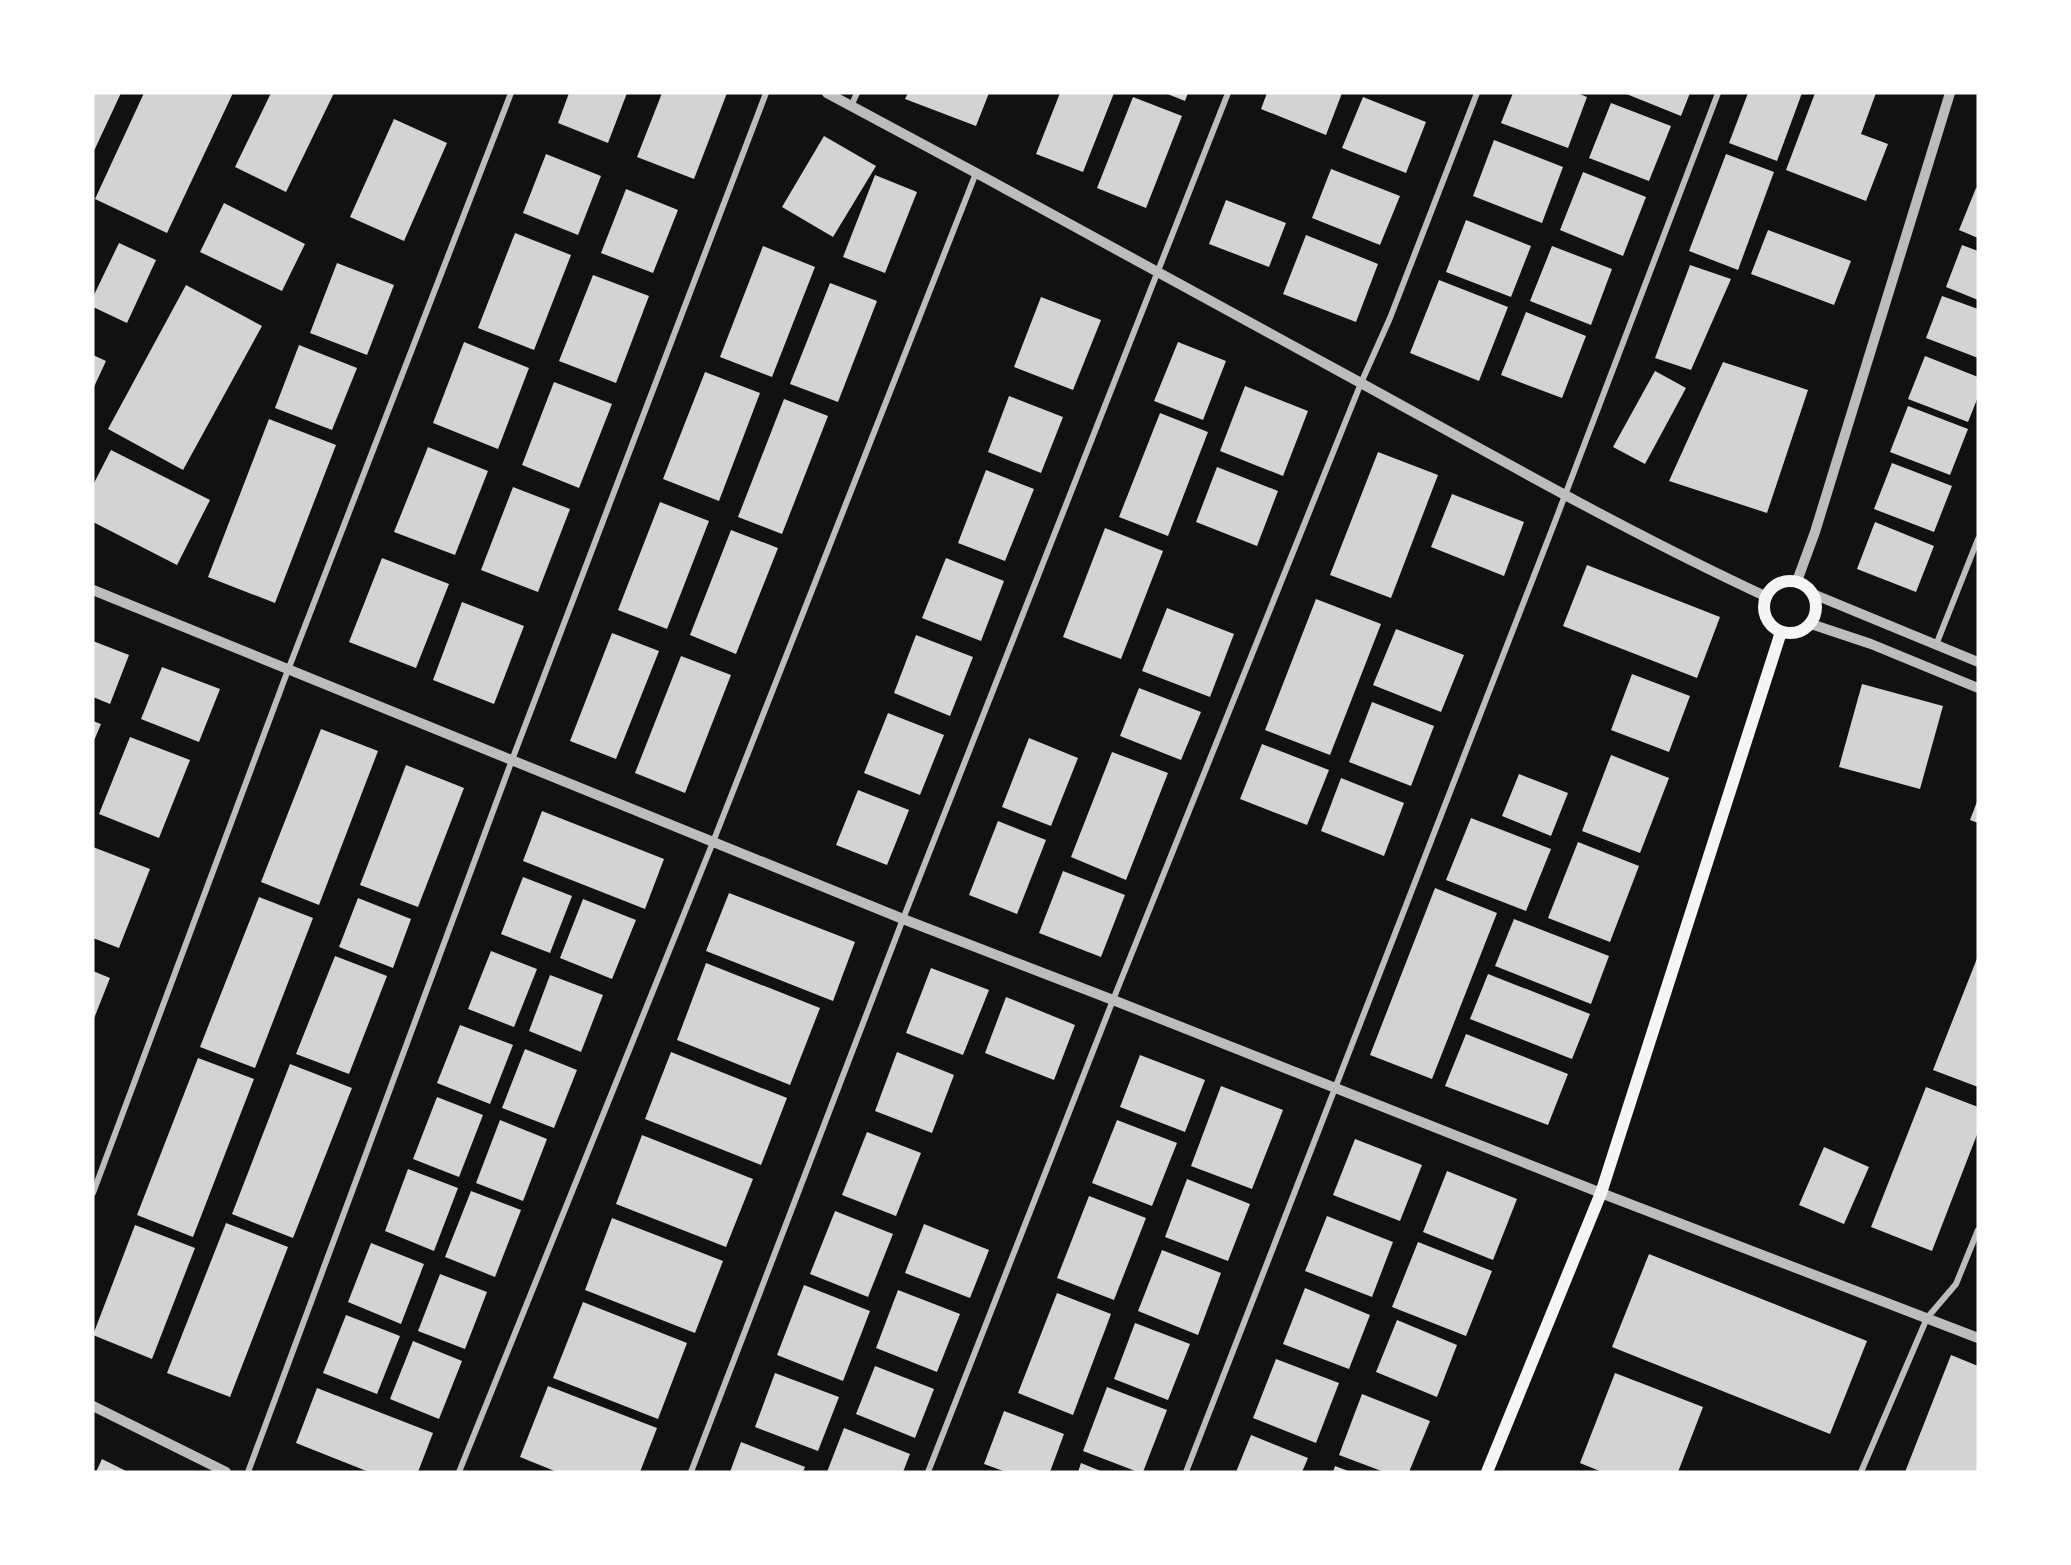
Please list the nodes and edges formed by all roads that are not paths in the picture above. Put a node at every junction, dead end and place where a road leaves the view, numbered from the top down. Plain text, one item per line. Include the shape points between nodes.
1 (511, 93) edge
2 (766, 93) edge
3 (827, 93) edge
4 (857, 93) edge
5 (1228, 93) edge
6 (1477, 93) edge
7 (1718, 93) edge
8 (1950, 93) edge
9 (852, 106) junction
10 (976, 173) junction
11 (1158, 271) junction
12 (1361, 382) junction
13 (1564, 495) junction
14 (1978, 539) edge
15 (1797, 581) junction
16 (93, 590) edge
17 (1813, 594) junction
18 (1767, 597) junction
19 (1811, 624) junction
20 (1781, 632) junction
21 (1936, 645) junction
22 (1978, 662) edge
23 (288, 670) junction
24 (1978, 688) edge
25 (512, 760) junction
26 (713, 842) junction
27 (903, 919) junction
28 (1113, 999) junction
29 (1334, 1088) junction
30 (1600, 1192) junction
31 (93, 1193) edge
32 (1978, 1230) edge
33 (1927, 1318) junction
34 (1978, 1338) edge
35 (93, 1407) edge
36 (225, 1472) edge
37 (248, 1472) edge
38 (459, 1472) edge
39 (691, 1472) edge
40 (928, 1472) edge
41 (1186, 1472) edge
42 (1487, 1472) edge
43 (1861, 1472) edge

1 - 23 street
2 - 25 street
3 - 9 street
4 - 9 street
5 - 11 street
6 - 12 street via 1390,318
7 - 13 street
8 - 15 street
9 - 10 street
10 - 11 street
10 - 26 street
11 - 12 street
11 - 27 street
12 - 13 street
12 - 28 street
13 - 18 street
13 - 29 street
14 - 21 street
15 - 17 main road
15 - 18 main road via 1776,584 1768,590
16 - 23 street
17 - 19 main road via 1817,604
17 - 21 street
18 - 20 main road via 1763,610 1766,620
19 - 20 main road via 1793,634
19 - 24 street
20 - 30 main road
21 - 22 street
23 - 25 street
23 - 31 street
25 - 26 street
25 - 37 street
26 - 27 street
26 - 38 street
27 - 28 street
27 - 39 street
28 - 29 street
28 - 40 street
29 - 30 street
29 - 41 street
30 - 33 street
30 - 42 main road
32 - 33 street via 1956,1284
33 - 34 street
33 - 43 street
35 - 36 street

